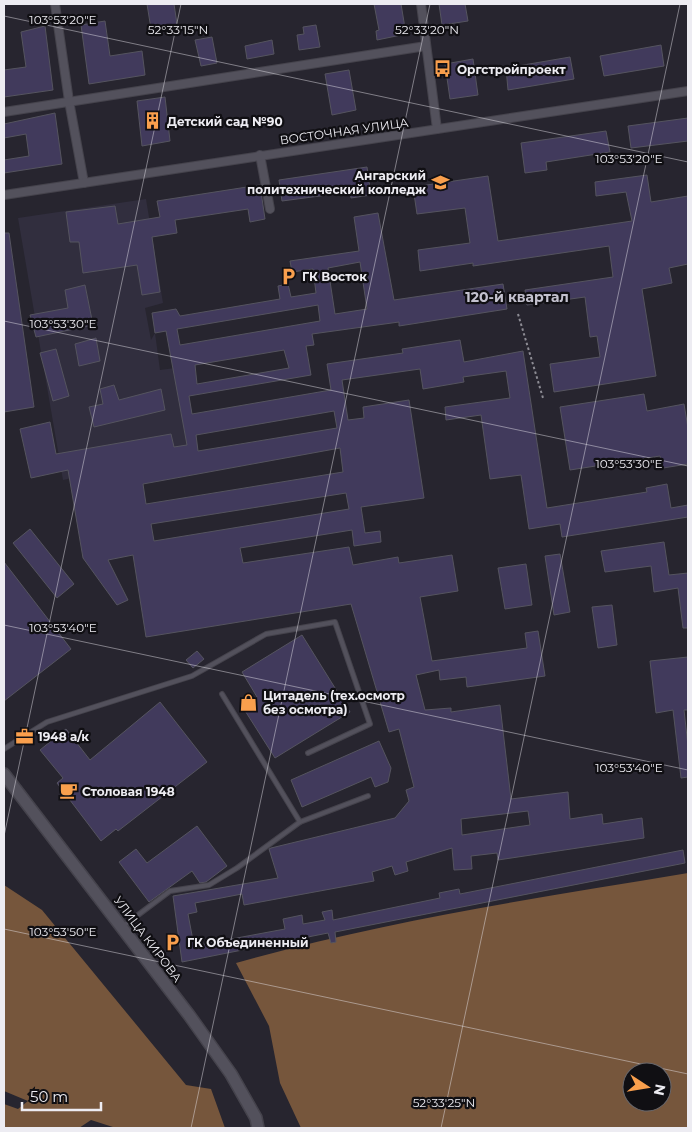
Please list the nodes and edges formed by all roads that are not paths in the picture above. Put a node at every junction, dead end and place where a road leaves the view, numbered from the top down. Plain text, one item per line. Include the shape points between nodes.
1 (55, 4) edge
2 (421, 4) edge
3 (426, 46) junction
4 (688, 91) edge
5 (69, 101) junction
6 (4, 112) edge
7 (437, 129) junction
8 (260, 155) junction
9 (84, 183) junction
10 (4, 195) edge
11 (270, 209) dead end
12 (222, 694) dead end
13 (4, 750) edge
14 (308, 753) dead end
15 (4, 774) edge
16 (368, 796) dead end
17 (300, 822) junction
18 (122, 927) junction
19 (258, 1128) edge

1 - 5 street
2 - 3 street
3 - 5 street
3 - 7 street
4 - 7 street, ВОСТОЧНАЯ УЛИЦА
5 - 6 street
5 - 9 street
7 - 8 street, ВОСТОЧНАЯ УЛИЦА
8 - 9 street, ВОСТОЧНАЯ УЛИЦА
8 - 11 street
9 - 10 street, ВОСТОЧНАЯ УЛИЦА
12 - 17 lane
13 - 14 lane via 47,722 192,676 266,634 334,622 370,724
15 - 18 street, УЛИЦА КИРОВА
16 - 17 lane
17 - 18 lane via 209,885 170,891
18 - 19 street, УЛИЦА КИРОВА via 231,1074 256,1118

